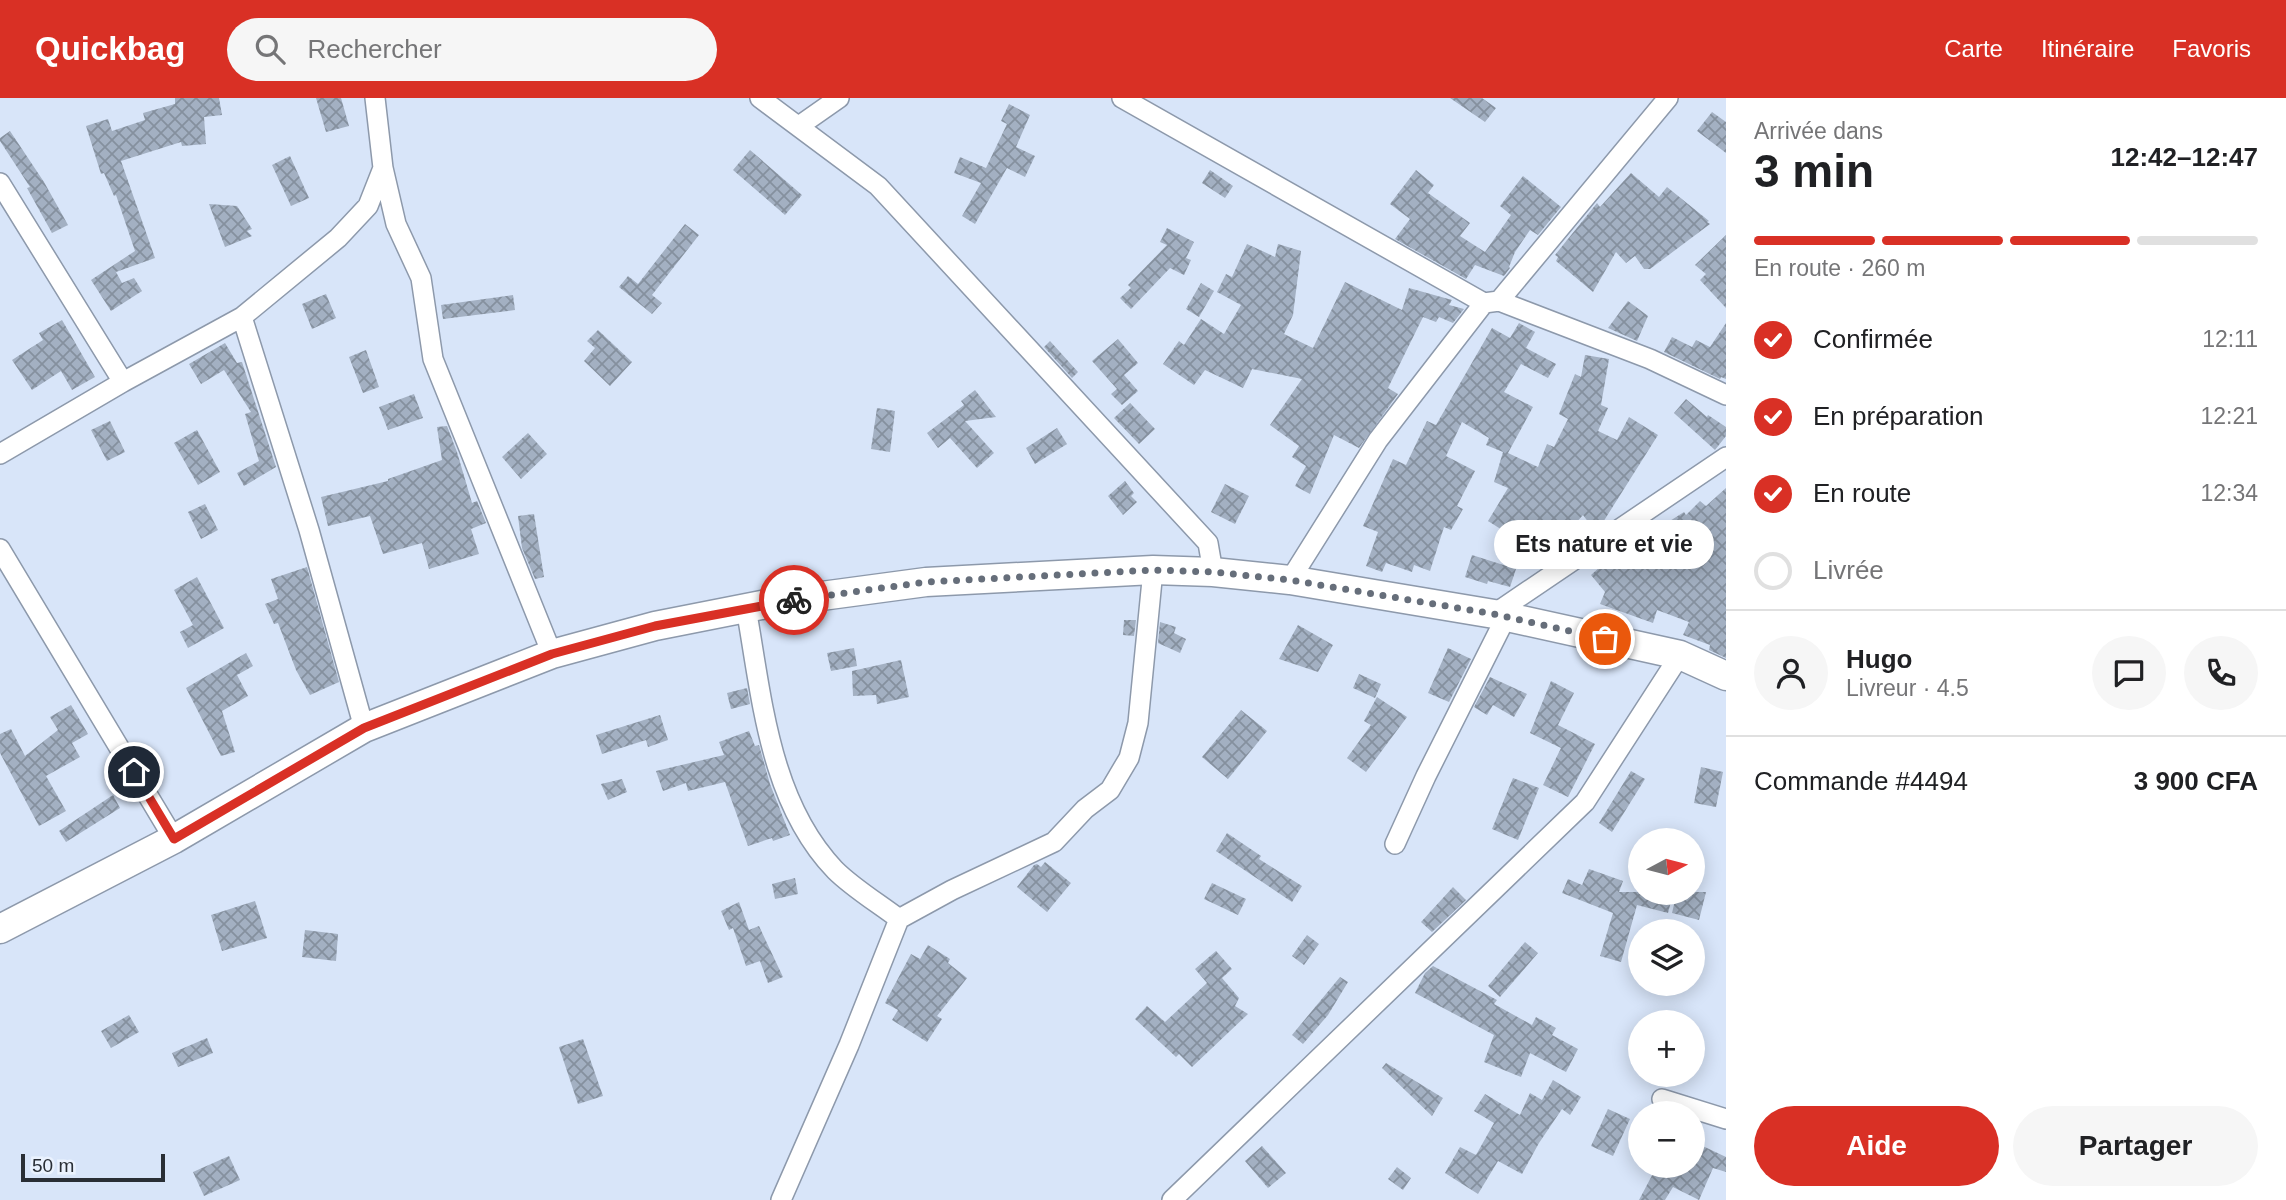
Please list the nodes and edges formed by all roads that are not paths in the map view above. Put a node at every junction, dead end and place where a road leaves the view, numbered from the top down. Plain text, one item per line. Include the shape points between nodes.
1 (375, 98) edge
2 (760, 98) edge
3 (839, 98) edge
4 (1122, 98) edge
5 (1668, 98) edge
6 (799, 126) junction
7 (383, 168) junction
8 (0, 183) edge
9 (1491, 302) junction
10 (242, 317) junction
11 (123, 382) junction
12 (1726, 395) edge
13 (0, 454) edge
14 (1726, 457) edge
15 (0, 549) edge
16 (1153, 570) junction
17 (1213, 572) junction
18 (1290, 580) junction
19 (746, 608) junction
20 (1500, 615) junction
21 (552, 654) junction
22 (1679, 655) junction
23 (1726, 676) edge
24 (364, 728) junction
25 (174, 839) junction
26 (1395, 844) dead end
27 (899, 919) junction
28 (0, 929) edge
29 (1662, 1099) dead end
30 (1726, 1119) edge
31 (781, 1200) edge
32 (1172, 1200) edge

1 - 7 street
2 - 6 street
3 - 6 street
4 - 9 street
5 - 9 street
6 - 17 street via 878,186 1020,338 1208,543
7 - 10 street via 368,206
7 - 21 street via 396,224 421,278 433,359
8 - 11 street
9 - 12 street via 1650,359
9 - 18 street via 1378,440
10 - 11 street
10 - 24 street via 309,530
11 - 13 street
14 - 20 street
15 - 25 street
16 - 17 highway
16 - 19 highway via 926,582
16 - 27 street via 1138,723 1129,758 1110,790 1054,842
17 - 18 highway
18 - 20 highway
19 - 21 highway
19 - 27 street via 771,749 802,828 835,870
20 - 22 highway
20 - 26 street
21 - 24 highway
22 - 23 highway
22 - 32 street via 1585,802
24 - 25 highway
25 - 28 highway
27 - 31 street
29 - 30 street

